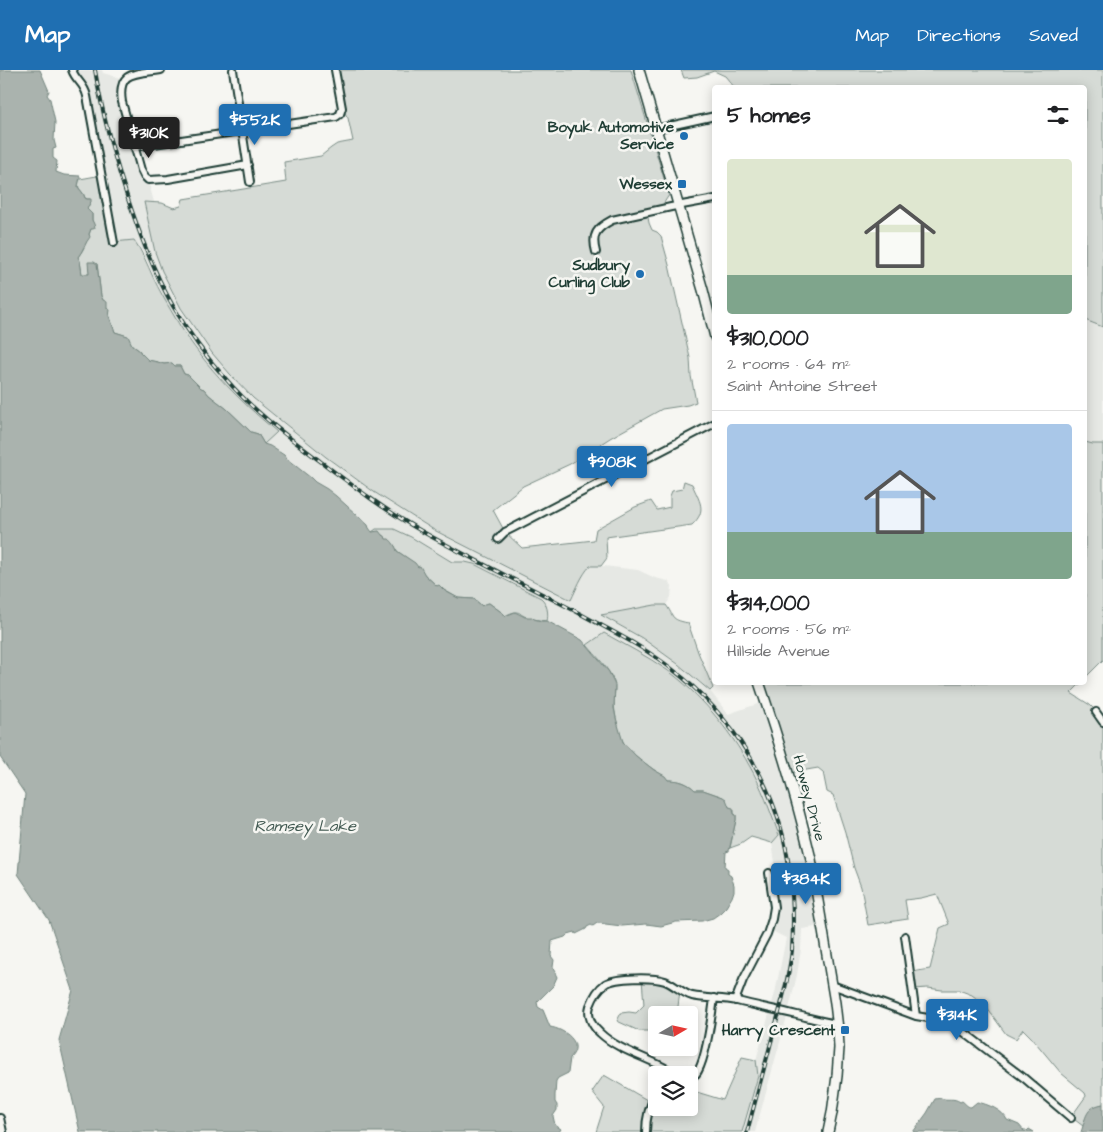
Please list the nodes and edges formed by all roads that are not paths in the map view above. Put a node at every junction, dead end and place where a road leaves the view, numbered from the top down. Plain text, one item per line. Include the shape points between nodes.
1 (72, 70) edge
2 (161, 70) edge
3 (233, 70) edge
4 (335, 70) edge
5 (639, 70) edge
6 (149, 71) edge
7 (712, 117) edge
8 (656, 129) junction
9 (242, 131) junction
10 (134, 147) junction
11 (248, 165) junction
12 (250, 182) dead end
13 (712, 199) edge
14 (678, 205) junction
15 (114, 243) dead end
16 (596, 252) dead end
17 (712, 324) edge
18 (712, 425) edge
19 (498, 539) dead end
20 (760, 685) edge
21 (1096, 712) dead end
22 (1103, 722) edge
23 (769, 872) dead end
24 (905, 936) dead end
25 (832, 985) junction
26 (714, 998) junction
27 (736, 1000) junction
28 (916, 1016) junction
29 (838, 1024) junction
30 (659, 1066) edge
31 (698, 1069) edge
32 (648, 1114) edge
33 (0, 1118) edge
34 (1071, 1118) dead end
35 (3, 1132) edge
36 (646, 1132) edge
37 (828, 1132) edge

1 - 15 street via 87,96
2 - 6 street
3 - 9 street
4 - 9 street via 342,108 336,117
5 - 8 main road
6 - 10 street via 132,75 121,84
7 - 8 street
8 - 14 main road
9 - 10 street
9 - 11 street
10 - 11 street via 141,170 148,180
11 - 12 street
13 - 14 street
14 - 16 street via 604,224 593,242
14 - 17 main road
18 - 19 street via 505,532
20 - 25 main road, Howey Drive via 807,841
21 - 22 street
23 - 27 street via 774,907 772,919
24 - 28 street
25 - 28 street
25 - 29 main road, Howey Drive
26 - 27 street
26 - 30 street via 691,996 674,985 651,978 613,981 596,995 589,1015 601,1034
26 - 31 street via 705,1052
27 - 29 street
28 - 34 street via 940,1020 961,1030
29 - 37 main road, Howey Drive via 837,1076
32 - 36 street
33 - 35 street

